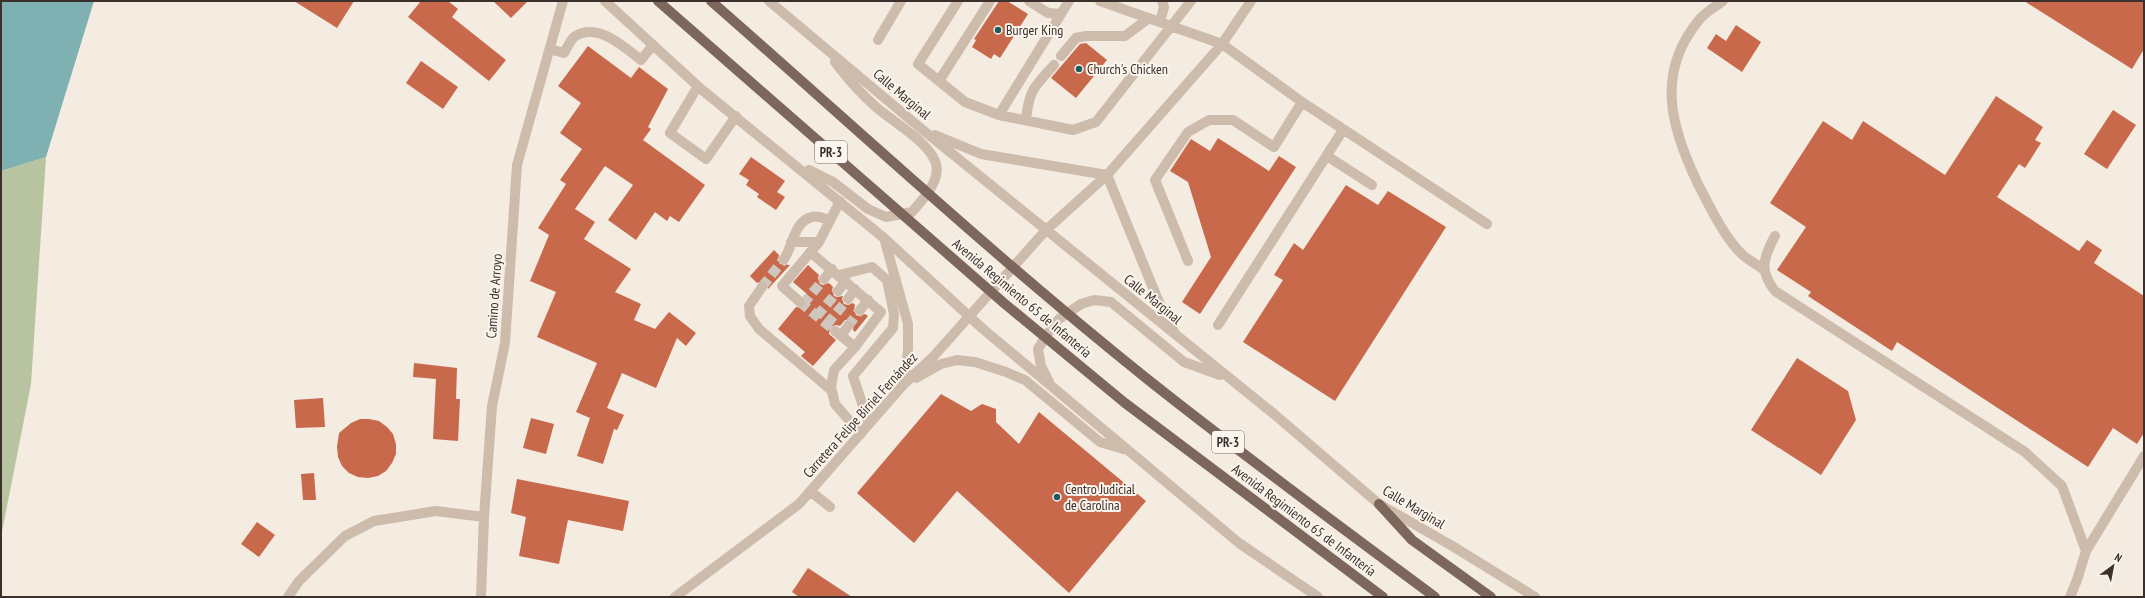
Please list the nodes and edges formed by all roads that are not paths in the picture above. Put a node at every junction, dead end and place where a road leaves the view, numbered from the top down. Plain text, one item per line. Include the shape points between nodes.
1 (563, 1) edge
2 (604, 1) edge
3 (658, 1) edge
4 (711, 1) edge
5 (769, 1) edge
6 (901, 1) edge
7 (958, 1) edge
8 (990, 1) edge
9 (1029, 1) edge
10 (1069, 1) edge
11 (1100, 1) edge
12 (1162, 1) edge
13 (1191, 1) edge
14 (1251, 1) edge
15 (1723, 1) edge
16 (1062, 14) junction
17 (1149, 18) junction
18 (1160, 22) junction
19 (1173, 26) junction
20 (878, 40) dead end
21 (1222, 44) junction
22 (653, 45) junction
23 (823, 46) junction
24 (550, 49) junction
25 (1061, 56) dead end
26 (1054, 65) dead end
27 (939, 81) junction
28 (698, 86) junction
29 (1302, 102) junction
30 (999, 115) junction
31 (736, 116) junction
32 (1026, 120) junction
33 (1344, 130) junction
34 (924, 131) junction
35 (1327, 156) junction
36 (791, 160) junction
37 (1108, 175) junction
38 (1372, 185) dead end
39 (840, 201) junction
40 (830, 220) junction
41 (1487, 224) dead end
42 (1046, 230) junction
43 (1775, 236) dead end
44 (884, 238) junction
45 (791, 242) junction
46 (820, 242) junction
47 (810, 252) junction
48 (784, 259) tunnel mouth
49 (1188, 261) dead end
50 (1764, 270) junction
51 (839, 275) junction
52 (824, 279) tunnel mouth
53 (762, 287) tunnel mouth
54 (855, 289) junction
55 (838, 291) tunnel mouth
56 (848, 299) tunnel mouth
57 (868, 300) junction
58 (800, 302) tunnel mouth
59 (860, 310) tunnel mouth
60 (968, 315) junction
61 (1218, 325) dead end
62 (848, 326) tunnel mouth
63 (1177, 337) junction
64 (855, 347) junction
65 (1229, 379) junction
66 (904, 384) junction
67 (1052, 386) junction
68 (831, 390) junction
69 (869, 424) junction
70 (861, 434) junction
71 (1129, 451) junction
72 (2144, 456) edge
73 (810, 491) junction
74 (1379, 504) junction
75 (830, 507) dead end
76 (484, 517) junction
77 (2086, 551) junction
78 (288, 597) edge
79 (480, 597) edge
80 (675, 597) edge
81 (1318, 597) edge
82 (1383, 597) edge
83 (1435, 597) edge
84 (1491, 597) edge
85 (1535, 597) edge
86 (2070, 597) edge

1 - 24 street, Camino de Arroyo
2 - 22 street
3 - 82 main road, Avenida Regimiento 65 de Infantería / PR-3, bridge via 1005,304 1119,398
4 - 83 main road, Avenida Regimiento 65 de Infantería / PR-3, bridge via 1028,280 1145,377 1292,492
5 - 23 street, Calle Marginal
6 - 20 street
7 - 27 street via 918,64
8 - 27 street
9 - 16 street via 1048,13
10 - 16 street
11 - 17 street
12 - 18 street via 1164,7
13 - 19 street
14 - 21 street, Carretera Felipe Birriel Fernández
15 - 50 street via 1699,18 1681,46 1673,76 1670,102 1686,160 1707,202 1743,255
16 - 30 street
17 - 18 street
17 - 25 street via 1125,36 1076,38
18 - 19 street
19 - 21 street
19 - 32 street via 1096,122 1073,130
21 - 29 street
21 - 37 street, Carretera Felipe Birriel Fernández
22 - 24 street via 642,60 611,38 598,33 582,33 573,38 564,53
22 - 28 street
23 - 34 street, Calle Marginal
23 - 36 street via 850,82 875,107 922,144 936,162 936,175 931,187 912,212 886,217 868,209 834,182
24 - 76 street, Camino de Arroyo via 518,165 505,343 492,406
26 - 32 street via 1033,88 1028,99
27 - 30 street via 965,102
28 - 31 street
28 - 31 street via 670,133 706,159
29 - 33 street
29 - 49 street via 1274,147 1233,120 1209,120 1188,132 1154,180
30 - 32 street
31 - 36 street
33 - 35 street
33 - 41 street
34 - 37 street via 981,154
34 - 42 street, Calle Marginal
35 - 38 street
35 - 61 street
36 - 39 street
37 - 42 street, Carretera Felipe Birriel Fernández
37 - 63 street via 1158,300
39 - 40 street
39 - 44 street
40 - 45 street via 813,216 802,221
40 - 46 street
42 - 60 street, Carretera Felipe Birriel Fernández
42 - 63 street, Calle Marginal
43 - 50 street via 1765,254
44 - 60 street
44 - 66 street via 908,324
45 - 46 street
45 - 48 street via 791,250
46 - 47 street
47 - 51 street
47 - 58 street via 782,286
50 - 77 street via 1766,280 1775,291 2025,452 2062,486
51 - 52 street
51 - 54 street
51 - 55 street
51 - 69 street via 872,267 887,280 894,314 893,328 853,376
53 - 68 street via 749,306 750,316 759,329
54 - 56 street
54 - 57 street
57 - 59 street
57 - 64 street via 881,312
60 - 66 street, Carretera Felipe Birriel Fernández via 933,357
60 - 67 street
62 - 64 street via 838,333
63 - 65 street, Calle Marginal
64 - 68 street via 834,370
65 - 67 street via 1184,362 1111,302 1094,300 1081,304 1060,319 1038,349 1041,366
65 - 74 street, Calle Marginal
66 - 69 street, Carretera Felipe Birriel Fernández
66 - 71 street via 941,364 956,360 975,362 1025,380 1100,442
67 - 71 street
68 - 70 street via 834,404
69 - 70 street, Carretera Felipe Birriel Fernández
70 - 73 street, Carretera Felipe Birriel Fernández
71 - 81 street via 1239,543
72 - 77 street
73 - 75 street
73 - 80 street, Carretera Felipe Birriel Fernández via 799,504
74 - 84 main road via 1412,540
74 - 85 street, Calle Marginal
76 - 78 street via 436,511 374,521 345,536 299,581
76 - 79 street, Camino de Arroyo
77 - 86 street

